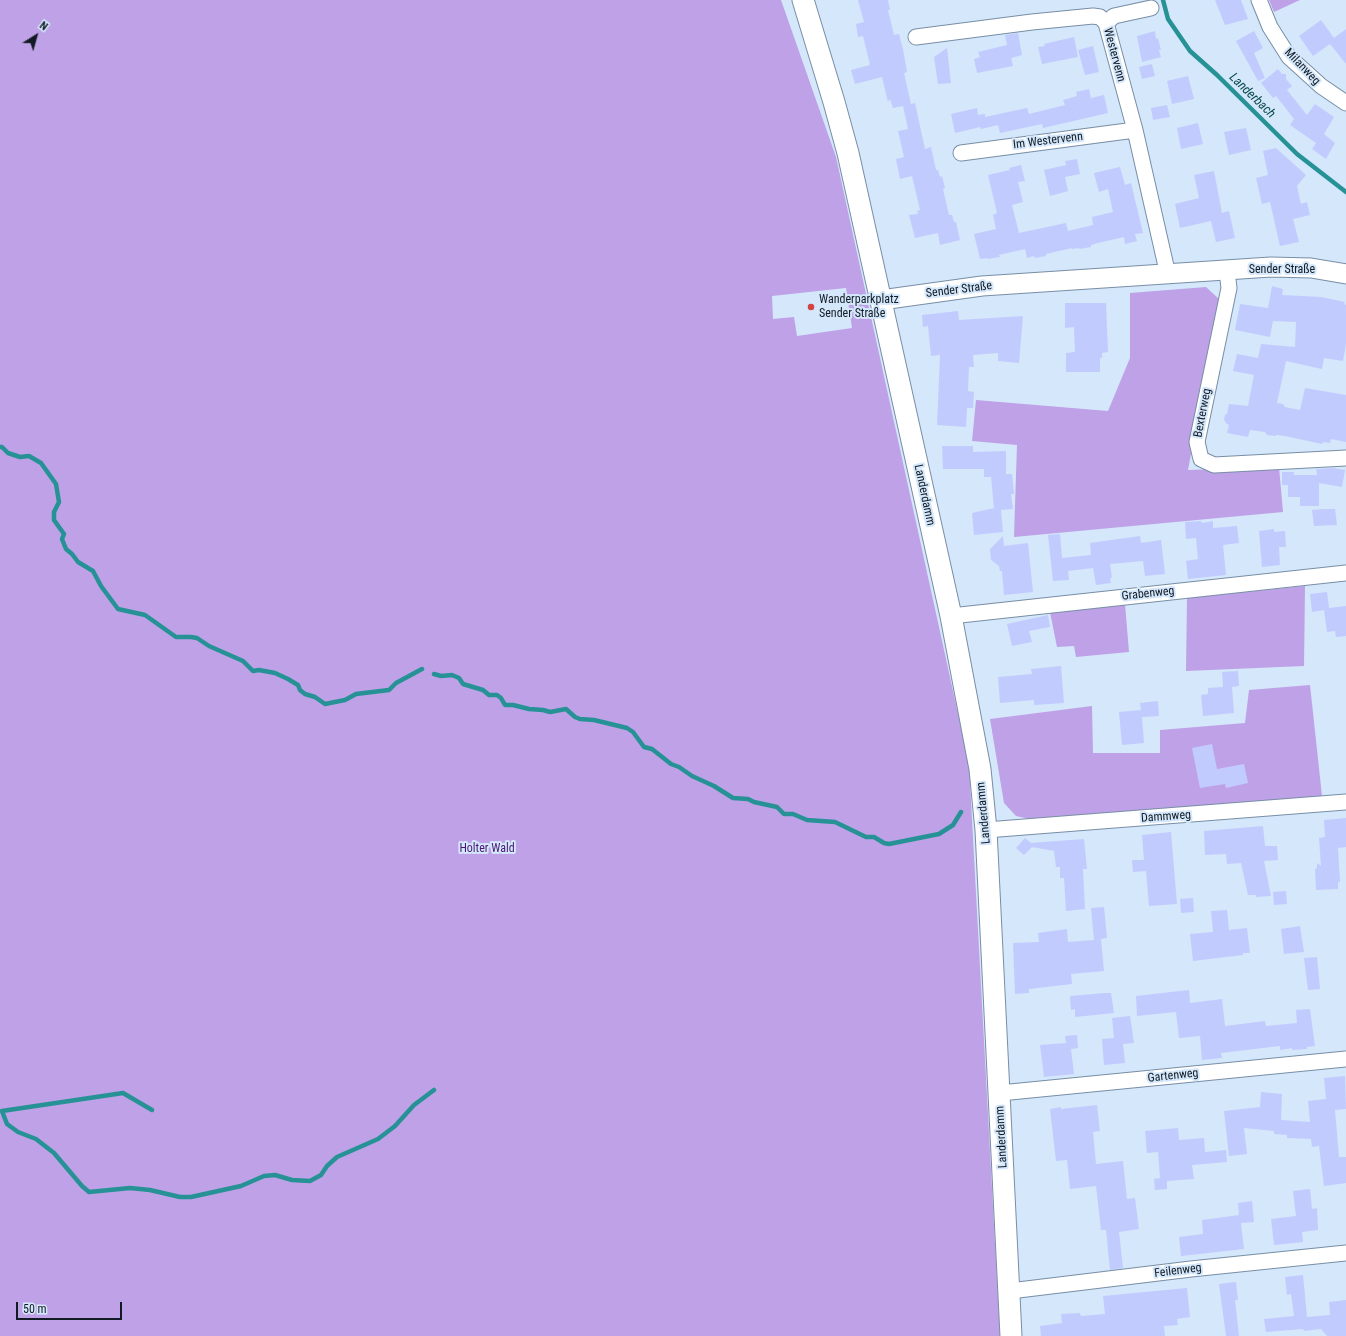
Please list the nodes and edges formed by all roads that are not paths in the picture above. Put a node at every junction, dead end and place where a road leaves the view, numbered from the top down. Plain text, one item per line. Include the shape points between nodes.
1 (803, 0) edge
2 (1259, 0) edge
3 (1151, 8) dead end
4 (1106, 23) junction
5 (916, 37) dead end
6 (1346, 103) edge
7 (1135, 130) junction
8 (961, 153) dead end
9 (1227, 271) junction
10 (1346, 274) edge
11 (1168, 275) junction
12 (881, 300) junction
13 (1346, 458) edge
14 (1346, 573) edge
15 (951, 616) junction
16 (1346, 802) edge
17 (986, 830) junction
18 (1346, 1059) edge
19 (1000, 1093) junction
20 (1346, 1253) edge
21 (1010, 1291) junction
22 (1011, 1336) edge

1 - 12 main road via 846,146
2 - 6 street, Milanweg via 1270,27 1289,57 1320,86
3 - 4 street via 1114,16
4 - 5 street, Westervenn via 1100,17 1093,16
4 - 7 street, Westervenn
7 - 8 street, Im Westervenn
7 - 11 street, Westervenn
9 - 10 street, Sender Straße via 1272,267 1311,268
9 - 11 street, Sender Straße
9 - 13 street, Bexterweg via 1229,288 1197,442 1201,459 1214,465
11 - 12 street, Sender Straße via 982,286
12 - 15 main road, Landerdamm
14 - 15 street, Grabenweg
15 - 17 main road, Landerdamm via 980,769
16 - 17 street, Dammweg
17 - 19 main road, Landerdamm
18 - 19 street, Gartenweg
19 - 21 main road, Landerdamm
20 - 21 street, Feilenweg
21 - 22 main road, Landerdamm

